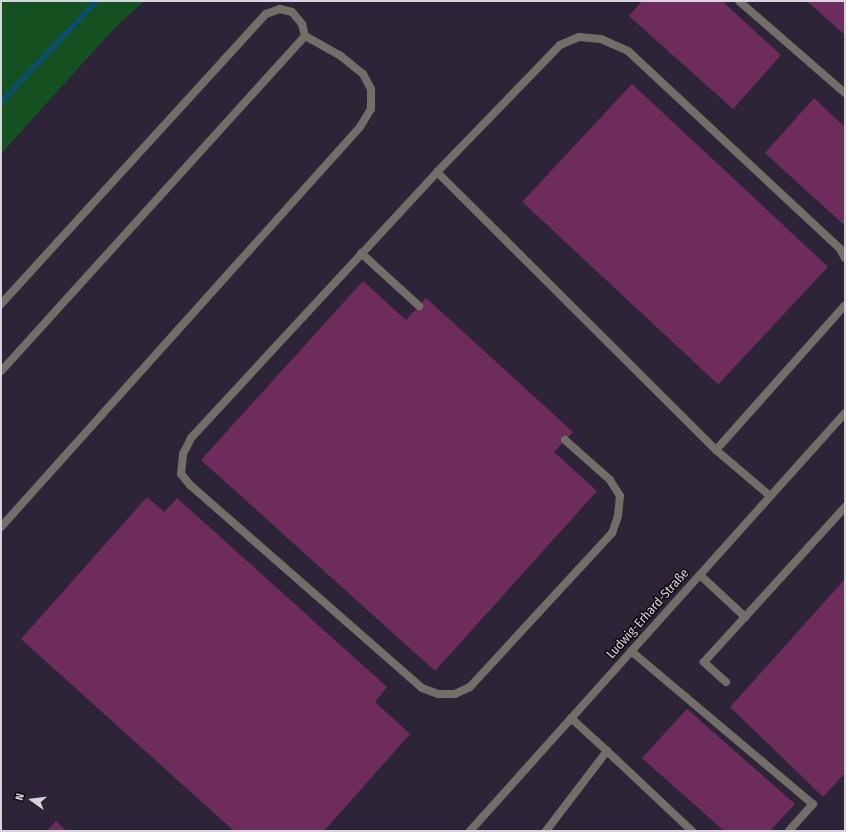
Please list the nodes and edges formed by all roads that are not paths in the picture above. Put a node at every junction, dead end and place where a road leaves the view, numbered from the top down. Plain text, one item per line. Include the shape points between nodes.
1 (740, 1) edge
2 (305, 36) junction
3 (845, 93) edge
4 (437, 172) junction
5 (361, 253) junction
6 (845, 258) edge
7 (1, 304) edge
8 (845, 305) edge
9 (419, 306) dead end
10 (1, 371) edge
11 (845, 413) edge
12 (565, 440) dead end
13 (716, 450) junction
14 (770, 496) junction
15 (845, 507) edge
16 (1, 527) edge
17 (700, 575) junction
18 (745, 617) junction
19 (631, 651) junction
20 (726, 682) dead end
21 (571, 718) junction
22 (607, 751) junction
23 (470, 831) edge
24 (546, 831) edge
25 (692, 831) edge
26 (789, 831) edge

1 - 3 street
2 - 7 street via 302,24 292,12 280,9 266,14
2 - 10 street
2 - 16 street via 341,56 363,74 371,89 371,109 360,127
4 - 5 street
4 - 6 street via 560,44 579,37 601,39 628,51 840,249
4 - 13 street
5 - 9 street
5 - 12 street via 191,438 182,454 181,474 190,485 422,688 438,694 455,694 470,687 612,533 618,516 620,496 610,480
8 - 13 street
11 - 14 street, Ludwig-Erhard-Straße
13 - 14 street
14 - 17 street, Ludwig-Erhard-Straße
15 - 18 street
17 - 18 street
17 - 19 street, Ludwig-Erhard-Straße
18 - 20 street via 704,662
19 - 21 street, Ludwig-Erhard-Straße
19 - 26 street via 813,804
21 - 22 street
21 - 23 street, Ludwig-Erhard-Straße
22 - 24 street
22 - 25 street

